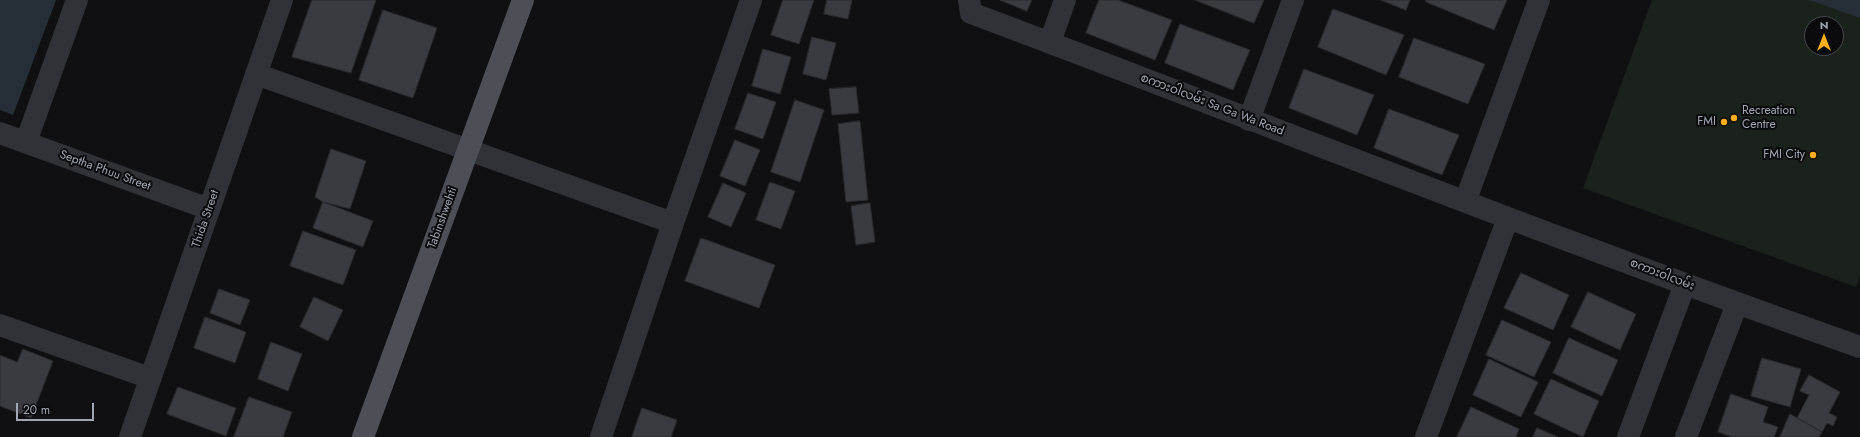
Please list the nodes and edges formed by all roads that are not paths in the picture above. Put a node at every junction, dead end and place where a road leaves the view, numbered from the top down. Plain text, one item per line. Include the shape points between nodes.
1 (77, 0) edge
2 (282, 0) edge
3 (522, 0) edge
4 (751, 0) edge
5 (969, 0) edge
6 (1065, 0) edge
7 (1293, 0) edge
8 (1539, 0) edge
9 (1050, 42) junction
10 (256, 74) junction
11 (1249, 120) junction
12 (0, 133) edge
13 (26, 142) junction
14 (468, 149) junction
15 (1465, 202) junction
16 (209, 209) junction
17 (1508, 218) junction
18 (673, 223) junction
19 (1685, 284) junction
20 (1737, 304) junction
21 (0, 325) edge
22 (1860, 347) edge
23 (150, 378) junction
24 (130, 437) edge
25 (363, 437) edge
26 (601, 437) edge
27 (1426, 437) edge
28 (1628, 437) edge
29 (1686, 437) edge

1 - 13 street
2 - 10 street, Thida Street
3 - 14 main road, Tabinshwehti
4 - 18 street
5 - 9 street, စကားဝါလမ်း Sa Ga Wa Road via 971,13
6 - 9 street
7 - 11 street
8 - 15 street
9 - 11 street, စကားဝါလမ်း Sa Ga Wa Road
10 - 14 street
10 - 16 street, Thida Street
11 - 15 street, စကားဝါလမ်း Sa Ga Wa Road
12 - 13 street, Septha Phuu Street
13 - 16 street, Septha Phuu Street
14 - 18 street
14 - 25 main road, Tabinshwehti
15 - 17 street, စကား၀ါလမ်း
16 - 23 street, Thida Street
17 - 19 street, စကား၀ါလမ်း
17 - 27 street
18 - 26 street
19 - 20 street, စကား၀ါလမ်း
19 - 28 street
20 - 22 street, စကား၀ါလမ်း
20 - 29 street
21 - 23 street
23 - 24 street, Thida Street

